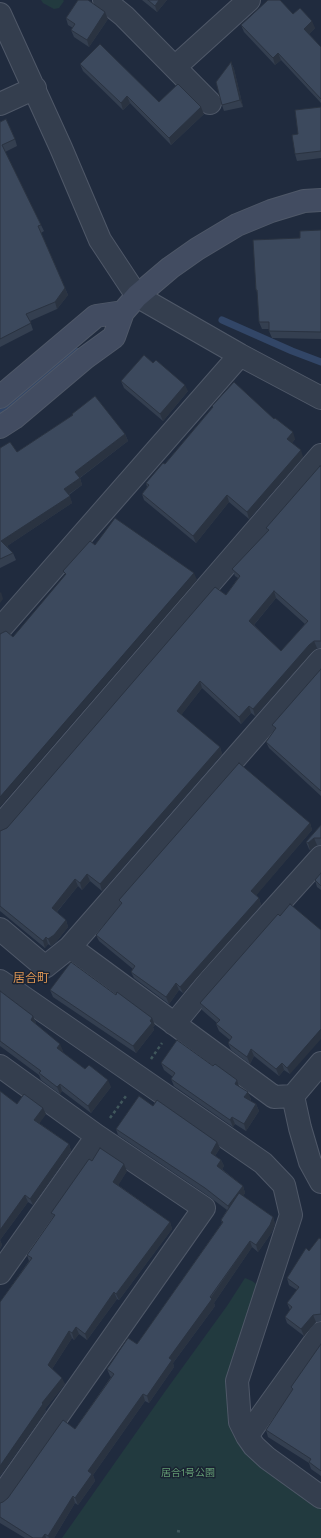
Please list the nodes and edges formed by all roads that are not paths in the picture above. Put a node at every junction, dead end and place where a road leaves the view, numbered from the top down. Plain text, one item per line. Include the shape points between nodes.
1 (249, 0) edge
2 (106, 1) edge
3 (0, 14) edge
4 (175, 68) junction
5 (34, 88) junction
6 (210, 103) dead end
7 (0, 104) edge
8 (321, 200) edge
9 (130, 304) junction
10 (240, 355) junction
11 (0, 395) edge
12 (321, 398) edge
13 (0, 427) edge
14 (321, 455) edge
15 (0, 629) edge
16 (321, 660) edge
17 (0, 826) edge
18 (321, 857) edge
19 (0, 929) edge
20 (70, 947) junction
21 (0, 981) edge
22 (174, 1024) junction
23 (321, 1063) edge
24 (0, 1066) edge
25 (294, 1096) junction
26 (97, 1136) junction
27 (321, 1182) edge
28 (0, 1273) edge
29 (321, 1333) edge
30 (247, 1436) junction
31 (321, 1497) edge
32 (0, 1498) edge

1 - 4 street
2 - 4 street
3 - 5 street
4 - 6 street
5 - 7 street
5 - 9 street
8 - 9 street via 304,201 237,225 170,268
9 - 10 street
9 - 11 street via 96,316
9 - 13 street via 114,337
10 - 12 street
10 - 15 street
14 - 17 street
16 - 20 street
18 - 22 street
19 - 20 street via 45,967
20 - 22 street
21 - 30 street via 263,1163 284,1184 291,1215 237,1381 240,1422
22 - 25 street via 274,1097
23 - 25 street
24 - 26 street
25 - 27 street via 310,1162
26 - 28 street
26 - 32 street via 204,1208
29 - 30 street
30 - 31 street via 267,1458

